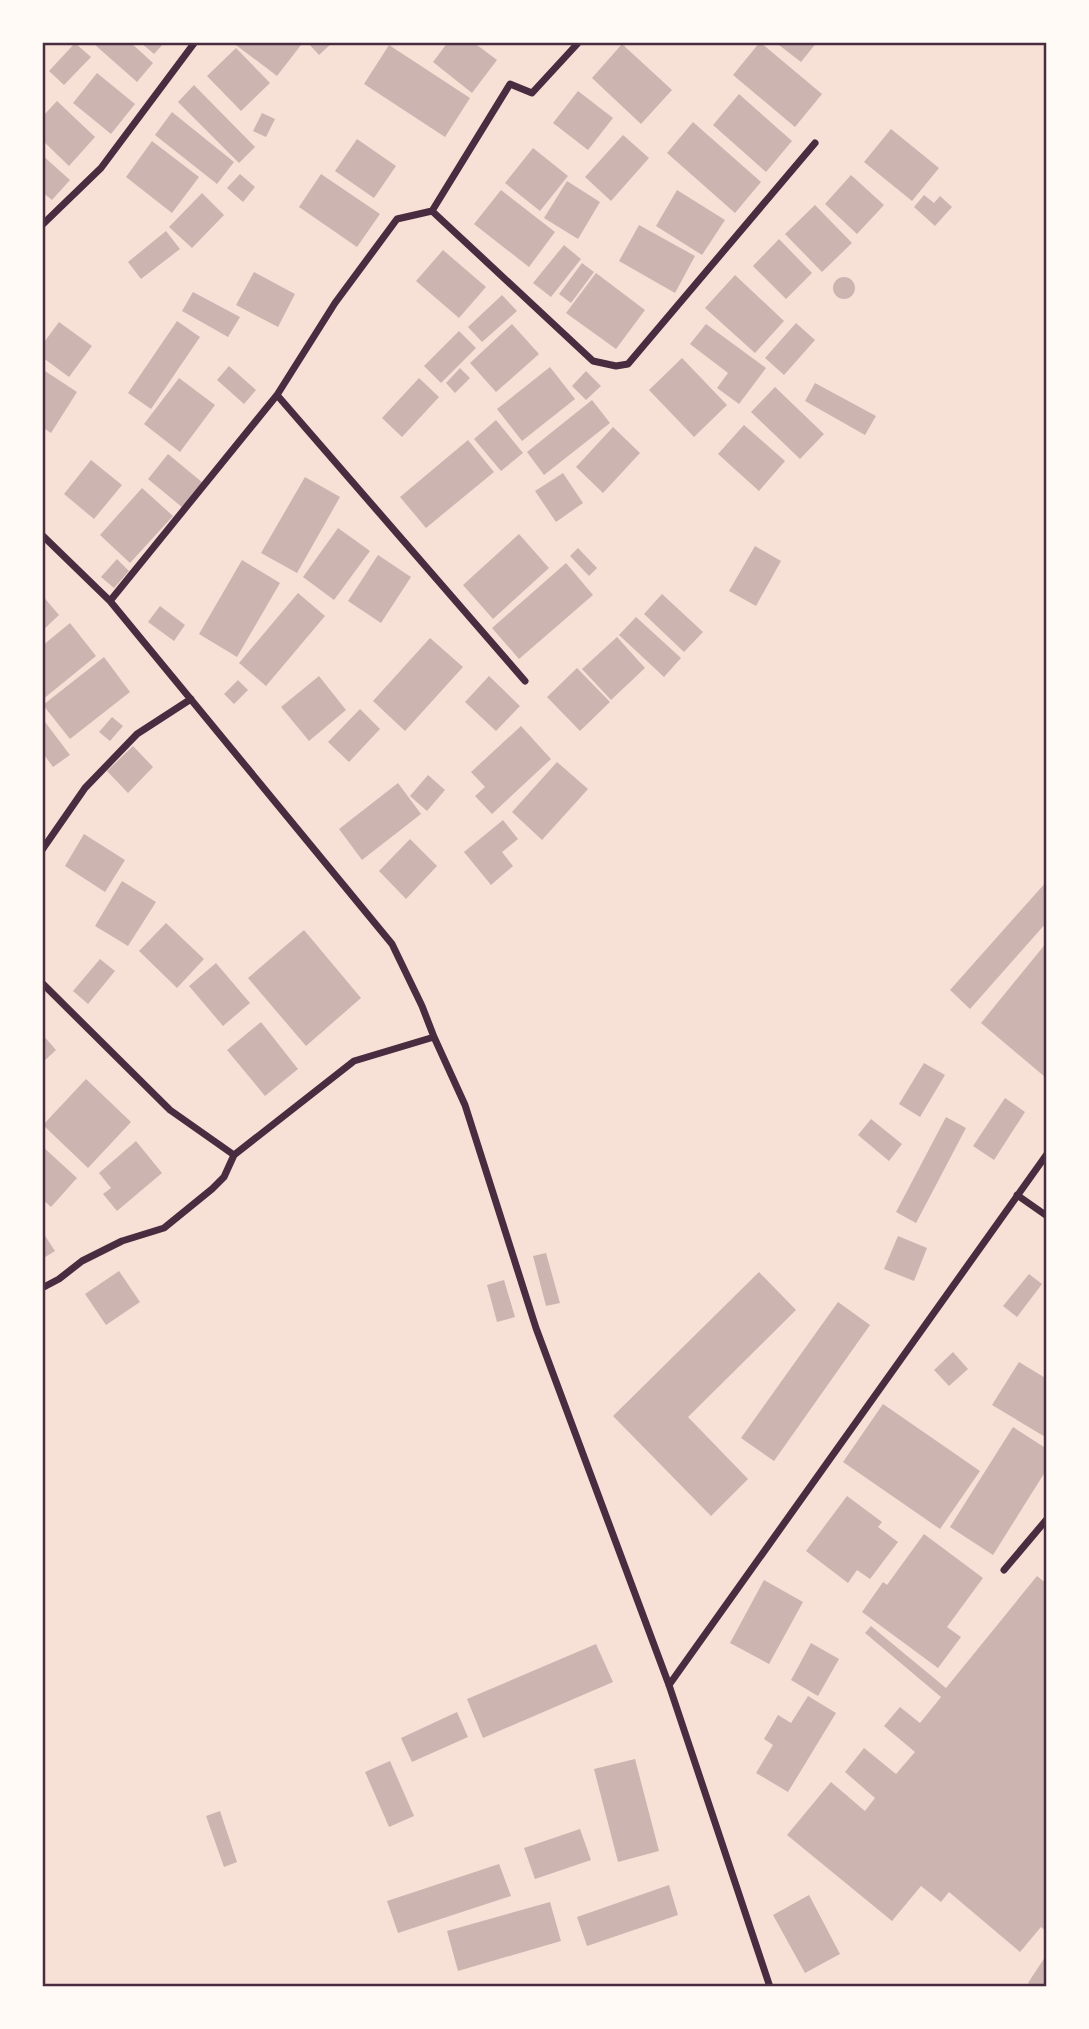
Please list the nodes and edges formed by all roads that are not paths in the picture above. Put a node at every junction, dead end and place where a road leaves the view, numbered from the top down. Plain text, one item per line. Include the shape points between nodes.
1 (195, 42) edge
2 (579, 42) edge
3 (815, 143) dead end
4 (432, 211) junction
5 (42, 225) edge
6 (277, 395) junction
7 (42, 535) edge
8 (110, 601) junction
9 (525, 681) dead end
10 (191, 699) junction
11 (42, 850) edge
12 (42, 983) edge
13 (434, 1037) junction
14 (1047, 1154) edge
15 (234, 1155) junction
16 (1017, 1195) junction
17 (1047, 1216) edge
18 (42, 1288) edge
19 (1047, 1519) edge
20 (1004, 1570) dead end
21 (668, 1685) junction
22 (770, 1987) edge

1 - 5 street via 101,168
2 - 4 street via 532,93 510,83
3 - 4 street via 628,364 593,361
4 - 6 street via 397,219 335,303
6 - 8 street
6 - 9 street
7 - 8 street
8 - 10 street
10 - 11 street via 136,733 85,788
10 - 13 street via 392,944
12 - 15 street via 170,1110
13 - 15 street via 354,1061
13 - 21 street via 465,1105 536,1328
14 - 16 street
15 - 18 street via 224,1177 164,1228 122,1241
16 - 17 street
16 - 21 street
19 - 20 street
21 - 22 street

